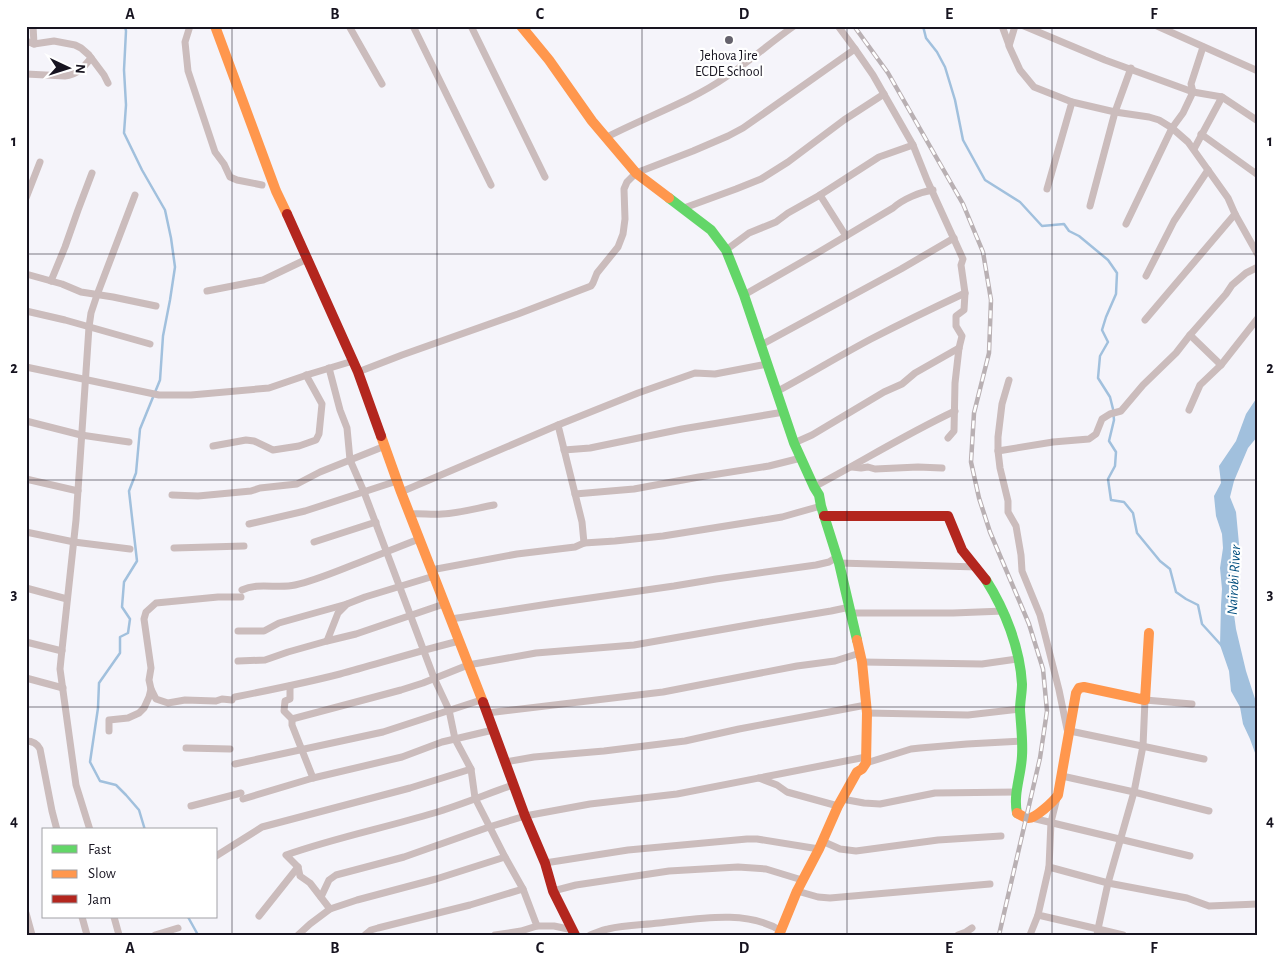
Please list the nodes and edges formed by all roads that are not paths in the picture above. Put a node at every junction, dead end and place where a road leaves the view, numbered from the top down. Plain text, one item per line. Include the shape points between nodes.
1 (33, 26) edge
2 (190, 26) edge
3 (215, 26) edge
4 (349, 26) edge
5 (413, 26) edge
6 (472, 26) edge
7 (521, 26) edge
8 (794, 26) edge
9 (838, 26) edge
10 (1002, 26) edge
11 (1015, 26) edge
12 (1024, 26) edge
13 (1158, 27) edge
14 (26, 41) edge
15 (34, 44) junction
16 (1009, 46) junction
17 (1203, 47) junction
18 (856, 49) junction
19 (91, 58) junction
20 (1131, 68) junction
21 (1258, 72) edge
22 (26, 74) edge
23 (108, 83) dead end
24 (382, 84) dead end
25 (1194, 92) junction
26 (884, 94) junction
27 (1222, 98) junction
28 (1072, 102) junction
29 (1114, 112) junction
30 (1258, 121) edge
31 (1172, 128) junction
32 (1201, 134) junction
33 (605, 138) junction
34 (913, 144) junction
35 (1194, 149) junction
36 (40, 162) dead end
37 (1208, 170) junction
38 (636, 172) junction
39 (92, 173) dead end
40 (1258, 175) edge
41 (545, 177) dead end
42 (262, 185) dead end
43 (491, 185) dead end
44 (1047, 189) dead end
45 (933, 190) junction
46 (135, 195) dead end
47 (820, 195) junction
48 (26, 198) edge
49 (1090, 206) dead end
50 (684, 208) junction
51 (1235, 214) junction
52 (1126, 224) dead end
53 (846, 236) junction
54 (954, 238) junction
55 (726, 250) junction
56 (1258, 255) edge
57 (307, 259) junction
58 (1258, 267) edge
59 (26, 274) edge
60 (1146, 276) dead end
61 (51, 281) junction
62 (206, 291) dead end
63 (965, 293) junction
64 (744, 294) junction
65 (97, 295) junction
66 (156, 306) dead end
67 (26, 311) edge
68 (1258, 318) edge
69 (1145, 320) dead end
70 (89, 327) junction
71 (1190, 336) junction
72 (150, 344) dead end
73 (760, 345) junction
74 (959, 348) junction
75 (353, 361) junction
76 (767, 364) junction
77 (1221, 365) junction
78 (26, 367) edge
79 (329, 368) junction
80 (358, 372) junction
81 (306, 375) junction
82 (85, 380) junction
83 (1009, 380) dead end
84 (776, 392) junction
85 (1189, 410) dead end
86 (954, 411) junction
87 (784, 412) junction
88 (26, 421) edge
89 (558, 424) junction
90 (81, 435) junction
91 (948, 438) dead end
92 (129, 442) dead end
93 (794, 443) junction
94 (213, 446) dead end
95 (385, 446) junction
96 (564, 450) junction
97 (998, 451) junction
98 (801, 458) junction
99 (350, 460) junction
100 (852, 467) junction
101 (942, 468) dead end
102 (26, 479) edge
103 (397, 481) junction
104 (814, 487) junction
105 (78, 491) junction
106 (364, 492) junction
107 (401, 492) junction
108 (575, 494) junction
109 (172, 496) dead end
110 (494, 505) dead end
111 (822, 511) junction
112 (410, 514) junction
113 (376, 522) junction
114 (249, 524) dead end
115 (26, 532) edge
116 (419, 539) junction
117 (74, 542) junction
118 (314, 542) dead end
119 (584, 543) junction
120 (244, 546) dead end
121 (174, 548) dead end
122 (130, 549) dead end
123 (387, 551) junction
124 (838, 560) junction
125 (977, 568) junction
126 (432, 573) junction
127 (400, 586) junction
128 (26, 588) edge
129 (67, 599) junction
130 (347, 604) junction
131 (444, 604) junction
132 (850, 610) junction
133 (1004, 611) junction
134 (411, 615) junction
135 (451, 619) junction
136 (238, 631) dead end
137 (1149, 633) dead end
138 (327, 641) junction
139 (458, 641) junction
140 (26, 642) edge
141 (423, 650) junction
142 (62, 651) junction
143 (861, 658) junction
144 (1017, 659) junction
145 (238, 661) dead end
146 (468, 665) junction
147 (26, 678) edge
148 (434, 678) junction
149 (290, 686) junction
150 (63, 688) junction
151 (151, 689) junction
152 (482, 700) junction
153 (1145, 700) junction
154 (1192, 704) dead end
155 (867, 709) junction
156 (1020, 709) junction
157 (449, 710) junction
158 (487, 713) junction
159 (292, 719) junction
160 (493, 730) junction
161 (109, 732) dead end
162 (1069, 734) junction
163 (455, 739) junction
164 (26, 741) edge
165 (1022, 741) junction
166 (1143, 746) junction
167 (186, 748) dead end
168 (230, 749) dead end
169 (301, 750) junction
170 (1204, 759) dead end
171 (866, 760) junction
172 (505, 762) junction
173 (235, 764) dead end
174 (471, 769) junction
175 (1062, 776) junction
176 (313, 778) junction
177 (758, 778) junction
178 (513, 785) junction
179 (1016, 792) junction
180 (1134, 792) junction
181 (1058, 795) junction
182 (475, 798) junction
183 (840, 803) junction
184 (191, 806) dead end
185 (1208, 811) dead end
186 (525, 816) junction
187 (1032, 818) junction
188 (1051, 822) junction
189 (489, 827) junction
190 (56, 828) edge
191 (89, 828) edge
192 (1001, 836) dead end
193 (1120, 838) junction
194 (821, 845) junction
195 (218, 855) edge
196 (1190, 856) dead end
197 (505, 857) junction
198 (545, 863) junction
199 (298, 867) junction
200 (1049, 867) junction
201 (802, 880) junction
202 (1108, 883) junction
203 (990, 884) dead end
204 (523, 889) junction
205 (553, 890) junction
206 (797, 891) junction
207 (321, 897) junction
208 (1258, 904) edge
209 (330, 909) junction
210 (26, 913) edge
211 (1038, 914) junction
212 (259, 916) dead end
213 (82, 918) edge
214 (114, 918) edge
215 (537, 926) junction
216 (554, 926) junction
217 (178, 928) dead end
218 (972, 928) dead end
219 (574, 932) edge
220 (1098, 932) edge
221 (780, 933) edge
222 (32, 935) edge
223 (87, 935) edge
224 (119, 935) edge
225 (155, 935) edge
226 (298, 935) edge
227 (365, 935) edge
228 (495, 935) edge
229 (556, 935) edge
230 (590, 935) edge
231 (958, 935) edge
232 (1030, 935) edge
233 (1123, 935) edge

1 - 15 street
2 - 42 street via 186,42 188,71 215,152 230,177
3 - 57 street via 276,191
4 - 24 street
5 - 43 street
6 - 41 street
7 - 33 street
8 - 33 street via 726,78
9 - 18 street
10 - 16 street
11 - 16 street
12 - 20 street
13 - 17 street
14 - 15 street
15 - 19 street via 54,41 75,44
16 - 28 street via 1020,70 1034,87
17 - 21 street
17 - 25 street via 1191,84
18 - 26 street
18 - 38 street via 743,128
19 - 22 street via 71,76
19 - 23 street
20 - 25 street
20 - 29 street
25 - 27 street
25 - 31 street
26 - 34 street
26 - 50 street via 761,178
27 - 30 street
27 - 32 street
28 - 29 street
28 - 44 street
29 - 31 street via 1149,117
29 - 49 street
31 - 35 street
31 - 52 street
32 - 35 street
32 - 40 street
33 - 38 street
34 - 45 street
34 - 47 street via 878,157
35 - 37 street
36 - 48 street
37 - 51 street
37 - 60 street via 1174,221
38 - 50 street
38 - 80 street via 624,189 625,219 618,247 596,273 591,286
39 - 61 street
45 - 53 street via 898,203
45 - 54 street
46 - 65 street
47 - 53 street
47 - 55 street via 776,222 749,233
50 - 55 street via 711,230
51 - 56 street
51 - 69 street
53 - 64 street
54 - 63 street via 963,259
54 - 73 street
55 - 64 street
57 - 62 street via 263,280
57 - 75 street
58 - 71 street via 1232,285
59 - 61 street
61 - 65 street
63 - 74 street via 964,310 956,316 956,326 962,336
63 - 84 street via 922,312
64 - 73 street
65 - 66 street
65 - 70 street
67 - 70 street
68 - 77 street
70 - 72 street
70 - 82 street
71 - 77 street
71 - 97 street via 1121,411 1102,419 1096,434 1089,439
73 - 76 street
74 - 86 street
74 - 93 street via 902,384
75 - 79 street
75 - 80 street
76 - 84 street
76 - 89 street via 715,374 695,373
77 - 85 street via 1200,385
78 - 82 street
79 - 81 street
79 - 99 street via 347,428
80 - 95 street
81 - 82 street via 269,388 190,395 159,395
81 - 94 street via 322,404 316,440 273,450 246,440
82 - 90 street
83 - 97 street via 1000,416
84 - 87 street
86 - 91 street via 954,431
86 - 100 street
87 - 93 street
87 - 96 street
88 - 90 street
89 - 96 street
89 - 107 street
90 - 92 street
90 - 105 street
93 - 98 street
95 - 99 street
95 - 103 street
96 - 108 street
97 - 162 street via 1008,512 1016,526 1022,571 1040,615
98 - 104 street
98 - 108 street via 634,489
99 - 106 street
99 - 109 street via 297,484 208,496
100 - 101 street
100 - 104 street
102 - 105 street
103 - 106 street
103 - 107 street
104 - 111 street
105 - 117 street
106 - 113 street
106 - 114 street
107 - 112 street
108 - 119 street
110 - 112 street via 442,514
111 - 119 street via 663,536
111 - 124 street
111 - 125 street via 948,516 961,547
112 - 116 street
113 - 118 street
113 - 123 street
115 - 117 street
116 - 123 street
116 - 126 street
117 - 122 street
117 - 129 street
119 - 126 street
120 - 121 street
123 - 127 street
123 - 151 street via 328,576 296,585 252,587 241,594 156,603 146,612 144,619
124 - 125 street
124 - 132 street
124 - 135 street
125 - 133 street
126 - 127 street
126 - 131 street
127 - 130 street
127 - 134 street
128 - 129 street
129 - 142 street
130 - 136 street via 279,623 264,631
130 - 138 street via 338,612
131 - 134 street
131 - 135 street
132 - 133 street via 953,614
132 - 143 street
132 - 146 street via 634,645 536,653
133 - 144 street
134 - 138 street
134 - 141 street
135 - 139 street
137 - 153 street
138 - 145 street via 265,660
139 - 141 street
139 - 146 street
140 - 142 street
141 - 148 street
141 - 149 street
142 - 150 street
143 - 144 street via 982,664
143 - 155 street
143 - 158 street via 654,694
144 - 156 street via 1022,684
146 - 148 street
146 - 152 street
147 - 150 street
148 - 157 street
148 - 159 street
149 - 151 street via 216,701 168,703 156,699
149 - 159 street via 290,698 285,701 284,711
150 - 191 street via 76,785
151 - 161 street via 144,708 128,718 110,720
152 - 157 street
152 - 158 street
153 - 154 street
153 - 162 street via 1082,687 1076,693
153 - 166 street
155 - 156 street via 968,715
155 - 171 street
155 - 172 street via 747,727 685,742
156 - 165 street
157 - 163 street
157 - 169 street via 383,732
158 - 160 street
159 - 169 street
160 - 163 street
160 - 172 street
162 - 166 street
162 - 175 street
163 - 174 street
163 - 176 street via 402,757
164 - 190 street via 32,741 40,749
165 - 171 street via 911,749
165 - 179 street
166 - 170 street
166 - 180 street
167 - 168 street
169 - 173 street
169 - 176 street
171 - 177 street
171 - 183 street
172 - 178 street
174 - 182 street
174 - 195 street via 262,827
175 - 180 street
175 - 181 street
176 - 184 street
177 - 183 street via 787,792
177 - 186 street via 677,794 590,804
178 - 182 street
178 - 186 street
179 - 183 street via 935,793 880,804
179 - 187 street via 1017,813
180 - 185 street
180 - 193 street
181 - 187 street
181 - 188 street
182 - 189 street
182 - 199 street via 435,813 286,855
183 - 194 street
186 - 189 street
186 - 198 street
187 - 188 street
188 - 193 street
188 - 200 street
189 - 197 street
189 - 207 street via 404,857 336,875 329,880
192 - 194 street via 938,840 856,851
193 - 196 street
193 - 202 street
194 - 198 street via 747,839 628,850
194 - 201 street
197 - 204 street
197 - 209 street
198 - 205 street
199 - 207 street via 300,876
199 - 212 street
200 - 202 street
200 - 211 street
201 - 205 street via 766,869 738,867 669,871
201 - 206 street
202 - 208 street via 1187,898 1209,906
202 - 220 street
203 - 206 street via 830,898
204 - 215 street
204 - 227 street via 371,930
205 - 219 street
206 - 221 street
207 - 209 street
209 - 226 street
210 - 222 street
211 - 220 street
211 - 232 street
213 - 223 street
214 - 224 street
215 - 216 street
215 - 228 street
216 - 219 street
216 - 229 street
217 - 225 street
218 - 231 street
220 - 233 street
221 - 230 street via 774,927 749,919 703,918 607,929

